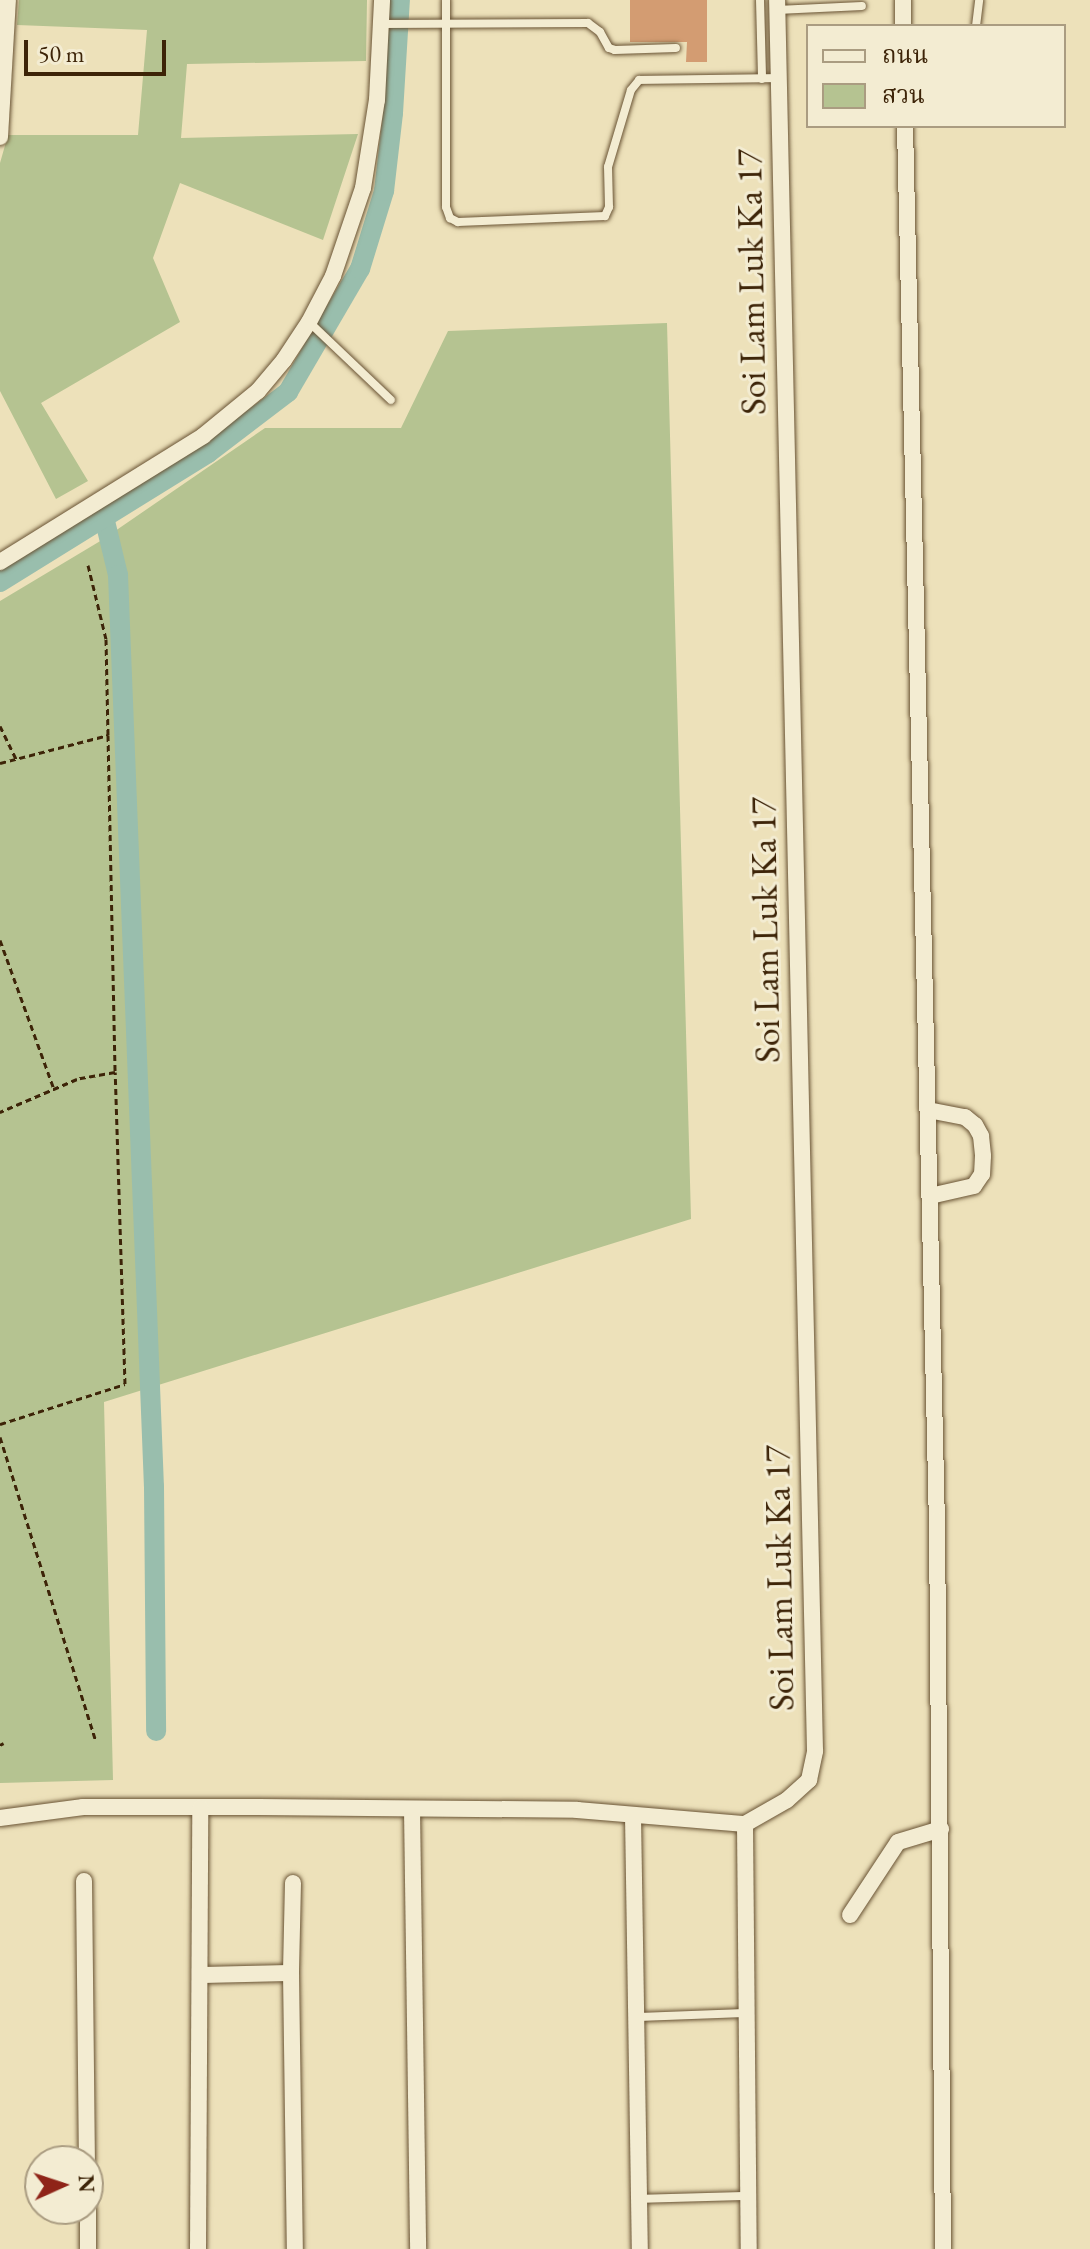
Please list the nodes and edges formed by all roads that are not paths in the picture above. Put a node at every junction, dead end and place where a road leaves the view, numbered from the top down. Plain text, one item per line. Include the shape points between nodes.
1 (8, 0) edge
2 (382, 0) edge
3 (446, 0) edge
4 (760, 0) edge
5 (903, 0) edge
6 (979, 0) edge
7 (777, 5) edge
8 (862, 6) dead end
9 (389, 24) junction
10 (446, 24) junction
11 (903, 24) edge
12 (976, 24) edge
13 (676, 48) dead end
14 (770, 78) junction
15 (905, 128) edge
16 (0, 137) edge
17 (314, 326) junction
18 (391, 400) dead end
19 (0, 562) edge
20 (928, 1110) junction
21 (930, 1196) junction
22 (200, 1808) junction
23 (412, 1809) junction
24 (633, 1815) junction
25 (0, 1818) edge
26 (745, 1824) junction
27 (941, 1829) junction
28 (84, 1881) dead end
29 (293, 1883) dead end
30 (850, 1915) dead end
31 (291, 1973) junction
32 (200, 1975) junction
33 (747, 2013) junction
34 (636, 2017) junction
35 (87, 2145) edge
36 (748, 2196) junction
37 (639, 2199) junction
38 (88, 2225) edge
39 (88, 2249) edge
40 (198, 2249) edge
41 (295, 2249) edge
42 (418, 2249) edge
43 (640, 2249) edge
44 (749, 2249) edge
45 (943, 2249) edge

1 - 16 street
2 - 9 street
3 - 10 lane
4 - 14 lane
5 - 11 street
6 - 12 lane
7 - 8 lane
7 - 14 street, Soi Lam Luk Ka 17
9 - 10 lane
9 - 17 street via 363,188
10 - 13 lane via 588,23 615,50
10 - 14 lane via 446,207 458,222 605,216 608,167 631,90 639,80
14 - 26 street, Soi Lam Luk Ka 17 via 815,1751 809,1780 787,1800
15 - 20 street
17 - 18 lane
17 - 19 street via 267,381 203,436
20 - 21 street
20 - 21 street via 965,1117 975,1125 983,1156 982,1174 974,1186
21 - 27 street
22 - 23 street
22 - 25 street via 83,1807
22 - 32 street
23 - 24 street
23 - 42 street
24 - 26 street
24 - 34 street
26 - 33 street
27 - 30 street via 898,1842
27 - 45 street
28 - 35 street
29 - 31 street
31 - 32 street
31 - 41 street
32 - 40 street
33 - 34 lane
33 - 36 street
34 - 37 street
36 - 37 lane
36 - 44 street
37 - 43 street
38 - 39 street

